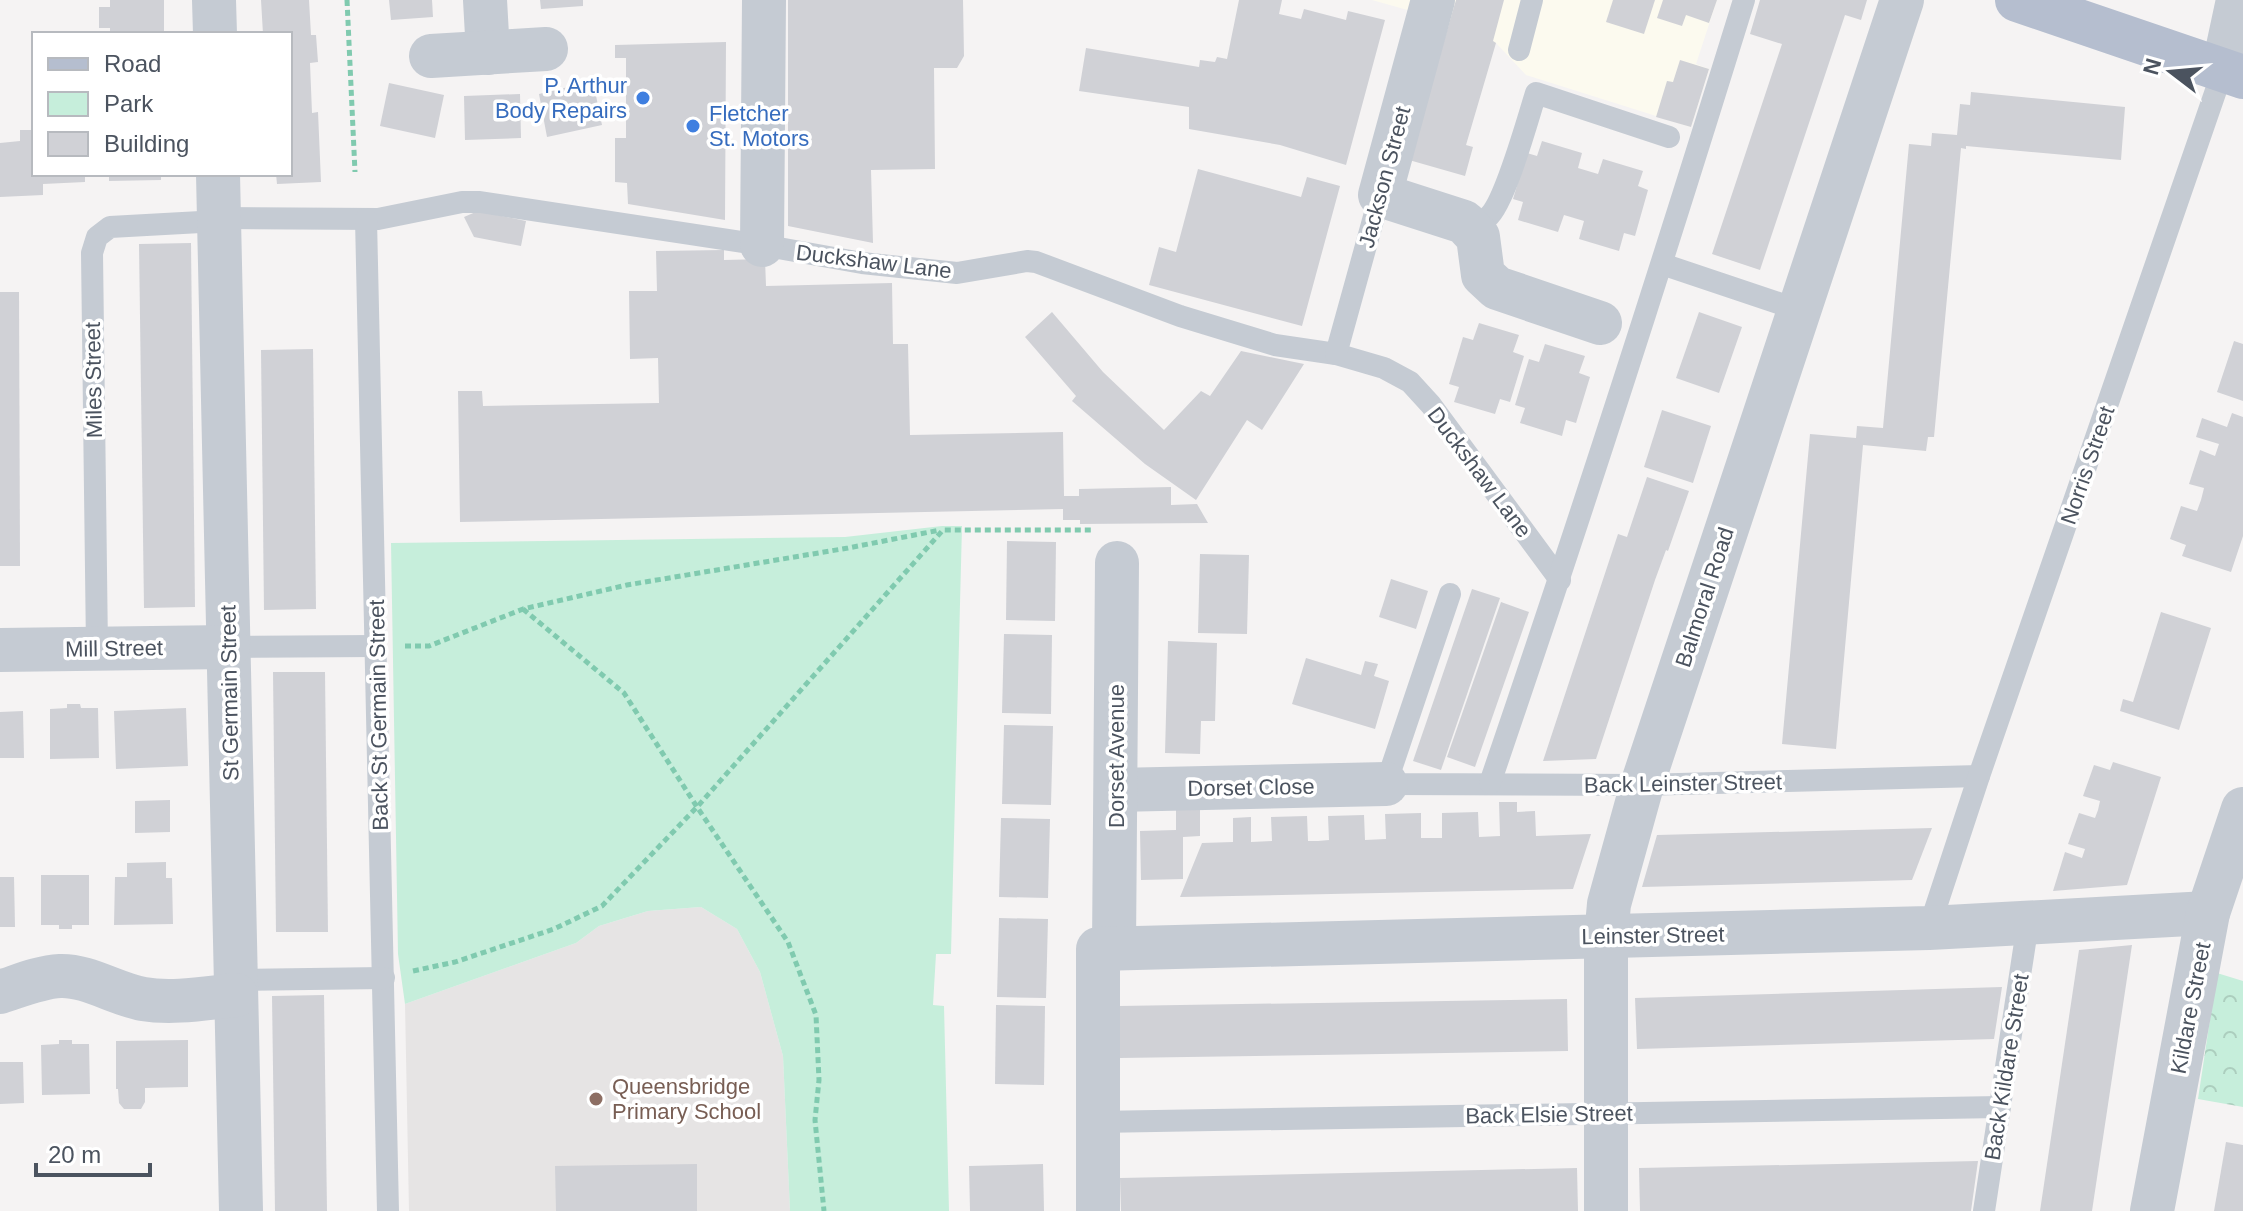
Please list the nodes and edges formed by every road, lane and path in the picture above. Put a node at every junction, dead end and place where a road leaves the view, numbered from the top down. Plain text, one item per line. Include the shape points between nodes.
1 (214, 0) edge
2 (347, 0) edge
3 (485, 0) edge
4 (764, 0) edge
5 (1433, 0) edge
6 (1532, 0) edge
7 (1744, 0) edge
8 (1902, 0) edge
9 (2017, 0) edge
10 (2238, 0) edge
11 (215, 32) edge
12 (546, 49) dead end
13 (1519, 50) dead end
14 (488, 53) junction
15 (431, 56) dead end
16 (2233, 73) edge
17 (1669, 137) dead end
18 (355, 172) dead end
19 (218, 176) edge
20 (1380, 195) junction
21 (366, 219) junction
22 (219, 220) junction
23 (1464, 222) junction
24 (762, 245) junction
25 (1662, 264) junction
26 (1799, 310) junction
27 (1600, 323) dead end
28 (1336, 354) junction
29 (943, 530) junction
30 (1117, 563) joint
31 (1560, 580) junction
32 (1450, 594) dead end
33 (523, 609) junction
34 (376, 646) junction
35 (228, 647) junction
36 (97, 649) junction
37 (0, 650) edge
38 (1979, 776) junction
39 (1490, 783) junction
40 (1386, 784) junction
41 (1642, 785) junction
42 (1116, 790) junction
43 (697, 807) junction
44 (2243, 809) edge
45 (2208, 913) junction
46 (2028, 923) junction
47 (1929, 928) junction
48 (1606, 937) junction
49 (1106, 949) junction
50 (384, 978) junction
51 (236, 988) junction
52 (0, 992) edge
53 (2000, 1107) junction
54 (1606, 1113) junction
55 (1097, 1122) junction
56 (241, 1211) edge
57 (388, 1211) edge
58 (824, 1211) edge
59 (1098, 1211) edge
60 (1606, 1211) edge
61 (1984, 1211) edge
62 (2152, 1211) edge

1 - 11 street
2 - 18 path
3 - 14 street
4 - 24 street
5 - 20 street, Jackson Street
6 - 13 lane
7 - 25 lane
8 - 26 street, Balmoral Road
9 - 16 main road
10 - 16 street, Norris Street
12 - 14 street
14 - 15 street
16 - 38 lane, Norris Street
17 - 23 lane via 1536,93 1501,200 1489,216
19 - 22 street, St Germain Street
20 - 23 street
20 - 28 lane, Jackson Street
21 - 22 lane, Duckshaw Lane
21 - 24 lane, Duckshaw Lane via 480,202
21 - 34 lane, Back St Germain Street
22 - 35 street, St Germain Street
22 - 36 lane, Miles Street via 110,227 97,237 92,253
23 - 27 street via 1478,237 1483,275 1497,288
24 - 28 lane, Duckshaw Lane via 957,273 1036,262 1180,316 1275,345
25 - 26 lane
25 - 31 lane
26 - 41 street, Balmoral Road
28 - 31 lane, Duckshaw Lane via 1410,382
29 - 30 path via 1117,529
29 - 33 path via 627,585
29 - 43 path
30 - 42 street, Dorset Avenue
31 - 39 lane
32 - 40 lane
33 - 34 path via 429,646
33 - 43 path via 624,693
34 - 35 lane
34 - 50 lane, Back St Germain Street
35 - 36 street, Mill Street
35 - 51 street, St Germain Street
36 - 37 street, Mill Street
38 - 41 lane, Back Leinster Street
38 - 47 lane, Norris Street
39 - 40 lane, Back Leinster Street
39 - 41 lane, Back Leinster Street
40 - 42 street, Dorset Close
41 - 48 street, Balmoral Road via 1609,904
42 - 49 street, Dorset Avenue
43 - 50 path via 602,906 554,929 455,962
43 - 58 path via 788,942 816,1015 815,1120
44 - 45 street, Kildare Street
45 - 46 street, Leinster Street
45 - 62 street, Kildare Street
46 - 47 street, Leinster Street
46 - 53 lane, Back Kildare Street
47 - 48 street, Leinster Street
48 - 49 street, Leinster Street
48 - 54 street, Balmoral Road
49 - 55 street, Dorset Avenue
50 - 51 lane
50 - 57 lane, Back St Germain Street
51 - 52 street via 162,1001 62,976
51 - 56 street, St Germain Street
53 - 54 lane, Back Elsie Street
53 - 61 lane, Back Kildare Street
54 - 55 lane, Back Elsie Street
54 - 60 street, Balmoral Road
55 - 59 street, Dorset Avenue

